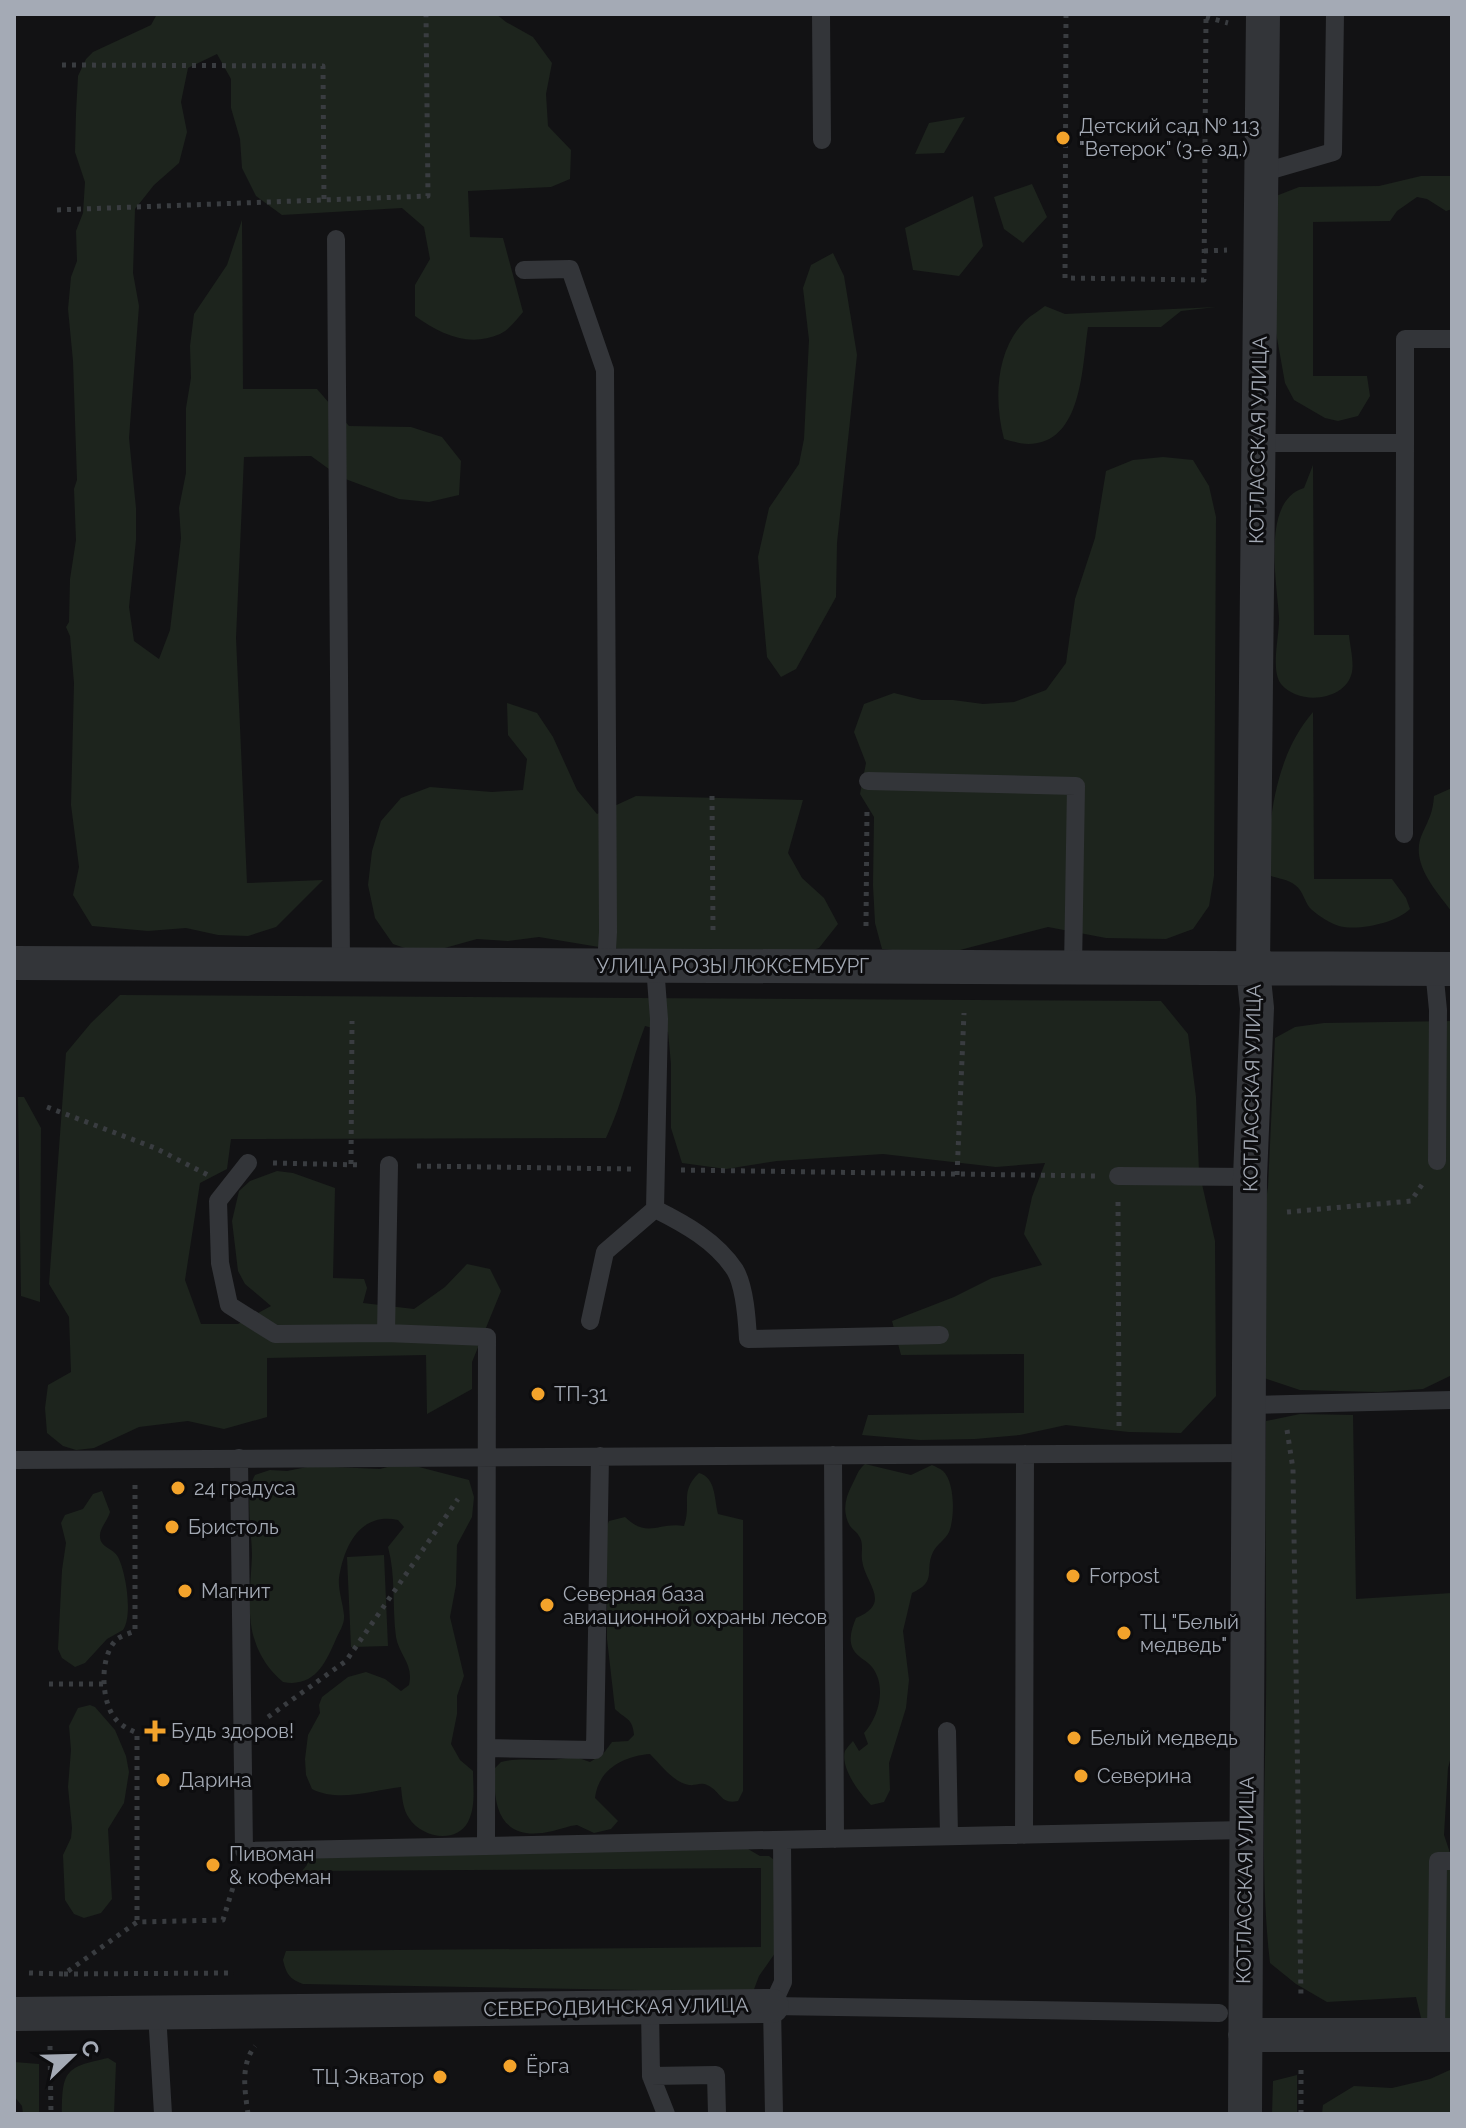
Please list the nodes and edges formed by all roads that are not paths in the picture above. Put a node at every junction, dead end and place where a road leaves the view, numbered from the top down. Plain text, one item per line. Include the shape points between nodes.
1 (821, 14) edge
2 (1335, 14) edge
3 (1250, 19) edge
4 (822, 140) dead end
5 (1261, 173) junction
6 (336, 239) dead end
7 (524, 270) dead end
8 (1452, 339) edge
9 (1258, 443) junction
10 (1405, 443) junction
11 (868, 781) road end
12 (1404, 834) dead end
13 (14, 963) edge
14 (341, 965) junction
15 (606, 966) junction
16 (655, 966) junction
17 (1073, 968) junction
18 (1253, 969) junction
19 (1443, 969) edge
20 (1437, 1161) road end
21 (248, 1163) road end
22 (389, 1165) road end
23 (1118, 1176) road end
24 (1250, 1177) junction
25 (655, 1209) junction
26 (590, 1321) dead end
27 (386, 1333) junction
28 (940, 1335) dead end
29 (1452, 1400) edge
30 (1249, 1405) junction
31 (1249, 1453) junction
32 (1025, 1454) junction
33 (833, 1455) junction
34 (600, 1456) junction
35 (487, 1457) junction
36 (239, 1458) junction
37 (14, 1460) edge
38 (947, 1731) dead end
39 (487, 1748) junction
40 (1245, 1830) junction
41 (1024, 1835) junction
42 (949, 1836) junction
43 (835, 1839) junction
44 (782, 1840) junction
45 (486, 1846) junction
46 (1452, 1861) edge
47 (772, 2006) junction
48 (650, 2007) junction
49 (157, 2013) junction
50 (1219, 2013) dead end
51 (14, 2014) edge
52 (1245, 2035) junction
53 (1444, 2035) edge
54 (651, 2076) junction
55 (163, 2114) edge
56 (666, 2114) edge
57 (717, 2114) edge
58 (774, 2114) edge
59 (1245, 2114) edge

1 - 4 lane
2 - 5 lane via 1333,152
3 - 5 street, КОТЛАССКАЯ УЛИЦА
5 - 9 street, КОТЛАССКАЯ УЛИЦА
6 - 14 lane
7 - 15 lane via 570,269 605,370
8 - 10 lane via 1405,339
9 - 10 lane
9 - 18 street, КОТЛАССКАЯ УЛИЦА
10 - 12 lane
11 - 17 lane via 1076,786
13 - 14 street, УЛИЦА РОЗЫ ЛЮКСЕМБУРГ
14 - 15 street, УЛИЦА РОЗЫ ЛЮКСЕМБУРГ
15 - 16 street, УЛИЦА РОЗЫ ЛЮКСЕМБУРГ
16 - 17 street, УЛИЦА РОЗЫ ЛЮКСЕМБУРГ
16 - 25 lane
17 - 18 street, УЛИЦА РОЗЫ ЛЮКСЕМБУРГ
18 - 19 street, УЛИЦА РОЗЫ ЛЮКСЕМБУРГ
18 - 24 street, КОТЛАССКАЯ УЛИЦА via 1257,1008
19 - 20 lane
21 - 27 lane via 218,1201 220,1263 229,1305 275,1334
22 - 27 lane
23 - 24 lane
24 - 30 street, КОТЛАССКАЯ УЛИЦА
25 - 26 lane via 605,1252
25 - 28 lane via 696,1230 736,1272 748,1339
27 - 35 lane via 487,1337
29 - 30 lane
30 - 31 street, КОТЛАССКАЯ УЛИЦА
31 - 32 lane
31 - 40 street, КОТЛАССКАЯ УЛИЦА
32 - 33 lane
32 - 41 lane
33 - 34 lane
33 - 43 lane
34 - 35 lane
34 - 39 lane via 595,1750
35 - 36 lane
35 - 39 lane
36 - 37 lane
36 - 45 lane via 244,1851
38 - 42 lane
39 - 45 lane
40 - 41 lane
40 - 52 street, КОТЛАССКАЯ УЛИЦА
41 - 42 lane
42 - 43 lane
43 - 44 lane
44 - 45 lane
44 - 47 lane via 783,1982
46 - 53 lane via 1438,1861
47 - 48 street, СЕВЕРОДВИНСКАЯ УЛИЦА
47 - 50 lane, СЕВЕРОДВИНСКАЯ УЛИЦА
47 - 58 lane
48 - 49 street, СЕВЕРОДВИНСКАЯ УЛИЦА
48 - 54 lane
49 - 51 street, СЕВЕРОДВИНСКАЯ УЛИЦА
49 - 55 lane
52 - 53 street
52 - 59 street, КОТЛАССКАЯ УЛИЦА
54 - 56 lane
54 - 57 lane via 716,2075

